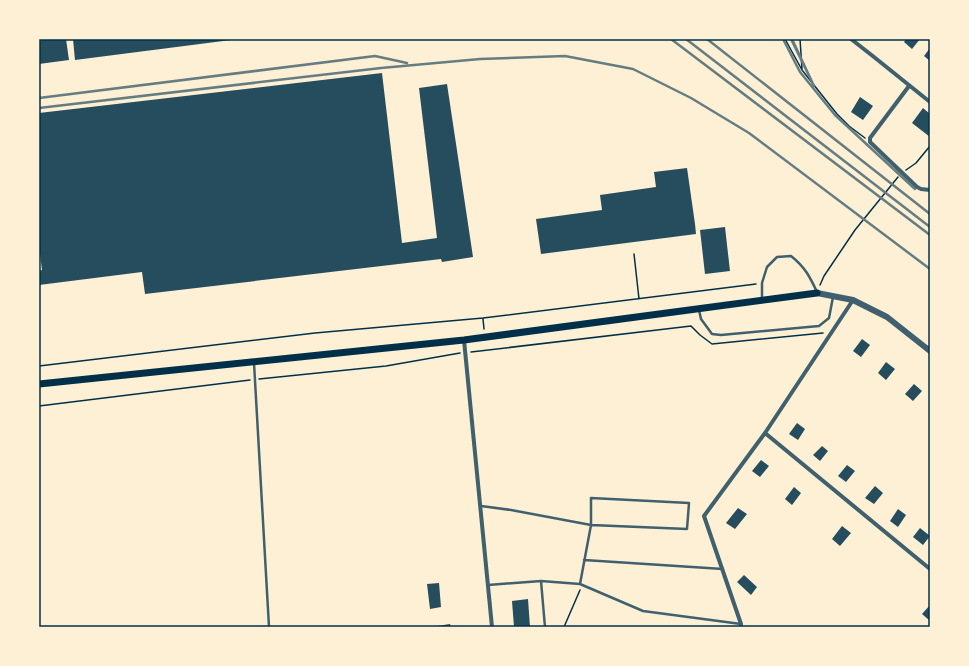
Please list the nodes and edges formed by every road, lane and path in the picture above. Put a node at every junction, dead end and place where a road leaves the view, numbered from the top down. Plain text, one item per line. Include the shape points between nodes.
1 (785, 39) edge
2 (800, 39) edge
3 (851, 39) edge
4 (802, 70) junction
5 (909, 86) junction
6 (930, 102) edge
7 (870, 142) junction
8 (930, 146) edge
9 (901, 173) junction
10 (930, 190) edge
11 (634, 254) dead end
12 (762, 283) junction
13 (817, 293) junction
14 (833, 296) junction
15 (639, 298) junction
16 (762, 300) junction
17 (853, 300) junction
18 (699, 308) junction
19 (832, 332) junction
20 (464, 340) junction
21 (930, 351) edge
22 (465, 353) junction
23 (254, 362) junction
24 (39, 366) edge
25 (255, 380) junction
26 (39, 384) edge
27 (39, 406) edge
28 (765, 433) junction
29 (480, 506) junction
30 (590, 525) junction
31 (584, 560) junction
32 (723, 569) junction
33 (930, 569) edge
34 (541, 581) junction
35 (581, 584) junction
36 (488, 585) junction
37 (741, 625) edge
38 (269, 627) edge
39 (492, 627) edge
40 (545, 627) edge
41 (564, 627) edge
42 (745, 627) edge

1 - 4 path
2 - 4 path
3 - 5 street
4 - 7 path via 837,114
5 - 6 street
5 - 7 street via 870,138
7 - 9 street
8 - 9 path via 916,163
9 - 10 street via 917,187
9 - 13 path via 855,230 824,276
11 - 15 path
12 - 13 lane via 767,267 777,257 791,256 810,277
12 - 15 path
12 - 16 lane
13 - 14 street
13 - 16 main road
14 - 17 street
14 - 18 lane via 829,318 819,326 721,335 712,334 702,319
15 - 24 path via 483,318 315,333
16 - 18 main road
17 - 19 street
17 - 21 street via 887,316
18 - 20 main road
19 - 22 path via 712,344 691,326
19 - 28 street
20 - 22 street
20 - 23 main road
22 - 25 path via 386,366
22 - 29 street
23 - 25 lane
23 - 26 main road
25 - 27 path
25 - 38 lane
28 - 32 street via 704,516
28 - 33 street
29 - 30 lane
29 - 36 street
30 - 30 lane via 687,529 689,503 591,498
30 - 31 lane
31 - 32 lane
31 - 35 lane
32 - 37 street
34 - 35 lane
34 - 36 lane
34 - 40 lane
35 - 37 lane via 643,611
35 - 41 path
36 - 39 street
37 - 42 street

